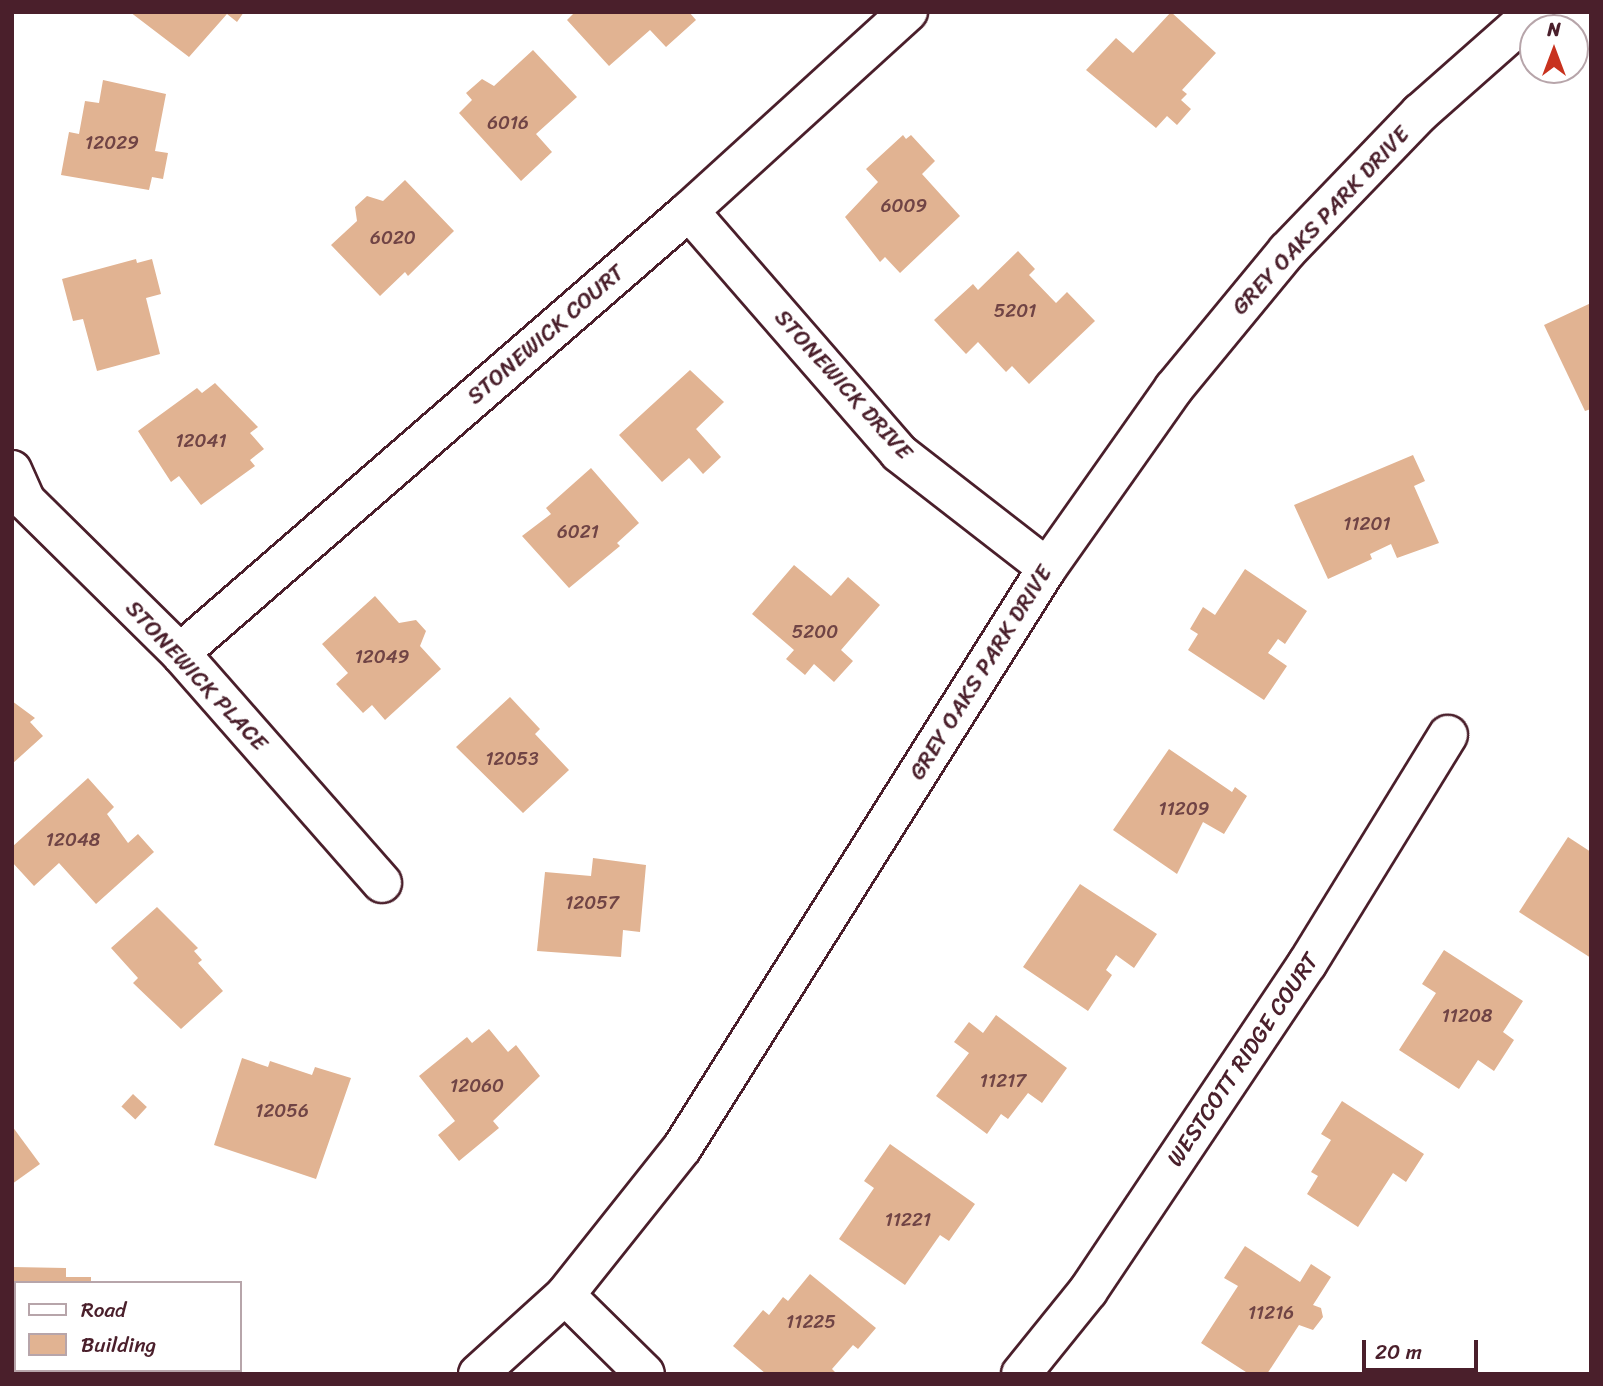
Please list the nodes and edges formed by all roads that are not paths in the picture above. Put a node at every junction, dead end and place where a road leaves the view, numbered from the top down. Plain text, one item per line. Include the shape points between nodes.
1 (908, 12) edge
2 (1534, 12) edge
3 (689, 211) junction
4 (12, 470) edge
5 (1047, 568) junction
6 (180, 653) junction
7 (1448, 735) dead end
8 (382, 883) dead end
9 (565, 1295) junction
10 (478, 1374) edge
11 (645, 1374) edge
12 (1021, 1374) edge

1 - 3 street, STONEWICK COURT
2 - 5 street, GREY OAKS PARK DRIVE via 1420,113 1287,251 1174,388
3 - 5 street, STONEWICK DRIVE via 899,453
3 - 6 street, STONEWICK COURT
4 - 6 street, STONEWICK PLACE via 26,501
5 - 9 street, GREY OAKS PARK DRIVE via 682,1148
6 - 8 street, STONEWICK PLACE
7 - 12 street, WESTCOTT RIDGE COURT via 1292,986 1088,1291
9 - 10 street, GREY OAKS PARK DRIVE
9 - 11 street

